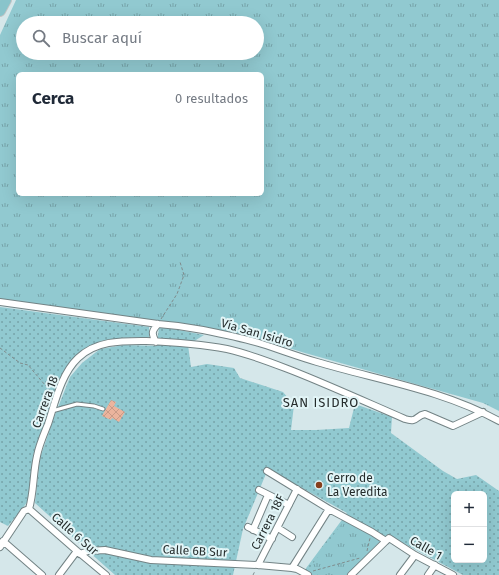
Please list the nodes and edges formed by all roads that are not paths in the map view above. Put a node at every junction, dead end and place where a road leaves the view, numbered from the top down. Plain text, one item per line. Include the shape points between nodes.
1 (6, 0) edge
2 (0, 11) edge
3 (0, 302) edge
4 (158, 324) junction
5 (156, 342) junction
6 (103, 409) dead end
7 (52, 412) junction
8 (483, 412) junction
9 (499, 421) edge
10 (267, 471) dead end
11 (298, 489) junction
12 (259, 490) dead end
13 (268, 495) junction
14 (289, 506) junction
15 (329, 509) junction
16 (29, 510) junction
17 (278, 528) junction
18 (292, 537) dead end
19 (272, 539) junction
20 (387, 540) junction
21 (2, 544) edge
22 (78, 552) junction
23 (415, 555) junction
24 (258, 565) junction
25 (435, 565) junction
26 (292, 568) junction
27 (307, 574) edge
28 (42, 575) edge
29 (59, 575) edge
30 (106, 575) edge
31 (351, 575) edge
32 (400, 575) edge
33 (428, 575) edge
34 (453, 575) edge

1 - 2 main road
3 - 4 street, Vía San Isidro
4 - 5 street via 152,333
4 - 8 street, Vía San Isidro via 236,336 316,362 440,396
5 - 7 street, Carrera 18 via 120,341 88,350 70,367
5 - 8 street, Carrera 18 via 228,349 261,358 410,421 425,414 453,426
6 - 7 lane via 77,404
7 - 16 street, Carrera 18 via 37,455
8 - 9 street, Vía San Isidro
10 - 11 street, Calle 1
11 - 14 street, Carrera 18F
11 - 15 street, Calle 1
12 - 13 street
13 - 14 street
13 - 19 street via 250,528
14 - 17 street, Carrera 18F
15 - 20 street, Calle 1
15 - 26 street
16 - 21 street via 24,511
16 - 22 street, Calle 6 Sur
17 - 18 street
17 - 19 street, Carrera 18F
19 - 24 street, Carrera 18F
20 - 23 street, Calle 1
20 - 31 street
21 - 28 street
22 - 24 street, Calle 6B Sur via 105,550 151,560
22 - 29 street
22 - 30 street, Calle 6 Sur
23 - 25 street, Calle 1
23 - 32 street
24 - 26 street, Calle 6B Sur
25 - 33 street
25 - 34 street, Calle 1
26 - 27 street, Calle 6B Sur

